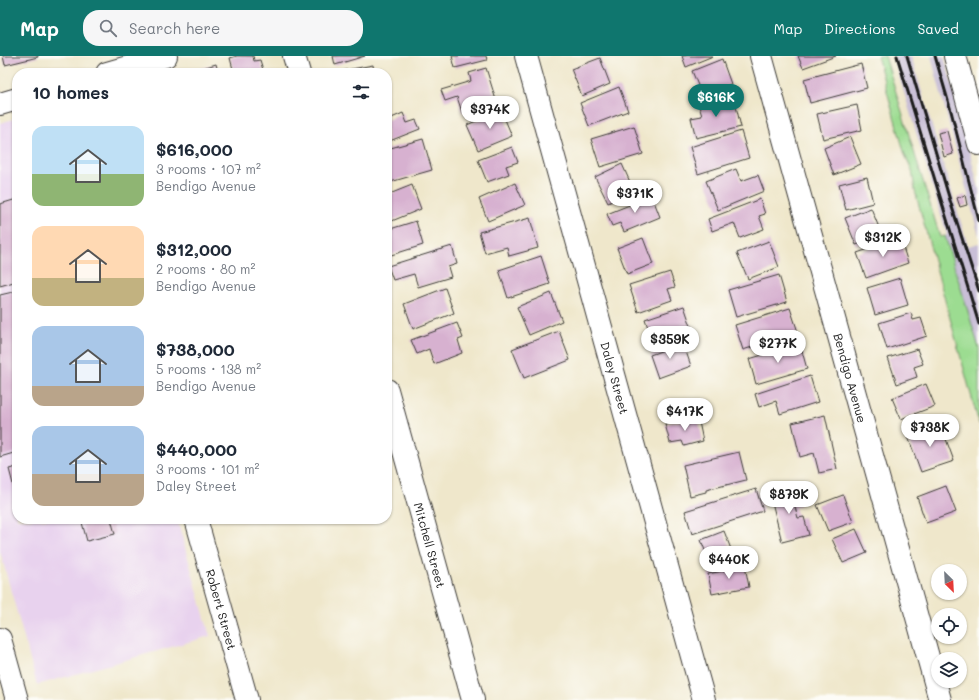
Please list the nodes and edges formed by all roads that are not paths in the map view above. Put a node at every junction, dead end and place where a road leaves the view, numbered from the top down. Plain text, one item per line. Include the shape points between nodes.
1 (166, 56) edge
2 (294, 56) edge
3 (526, 56) edge
4 (761, 56) edge
5 (955, 56) edge
6 (124, 68) edge
7 (298, 68) edge
8 (12, 100) edge
9 (0, 104) edge
10 (979, 144) edge
11 (392, 408) edge
12 (197, 524) edge
13 (0, 639) edge
14 (17, 700) edge
15 (246, 700) edge
16 (473, 700) edge
17 (704, 700) edge
18 (940, 700) edge

1 - 6 street
2 - 7 street
3 - 17 street, Daley Street
4 - 18 street, Bendigo Avenue
5 - 10 street
8 - 9 street
11 - 16 street, Mitchell Street
12 - 15 street, Robert Street
13 - 14 street

